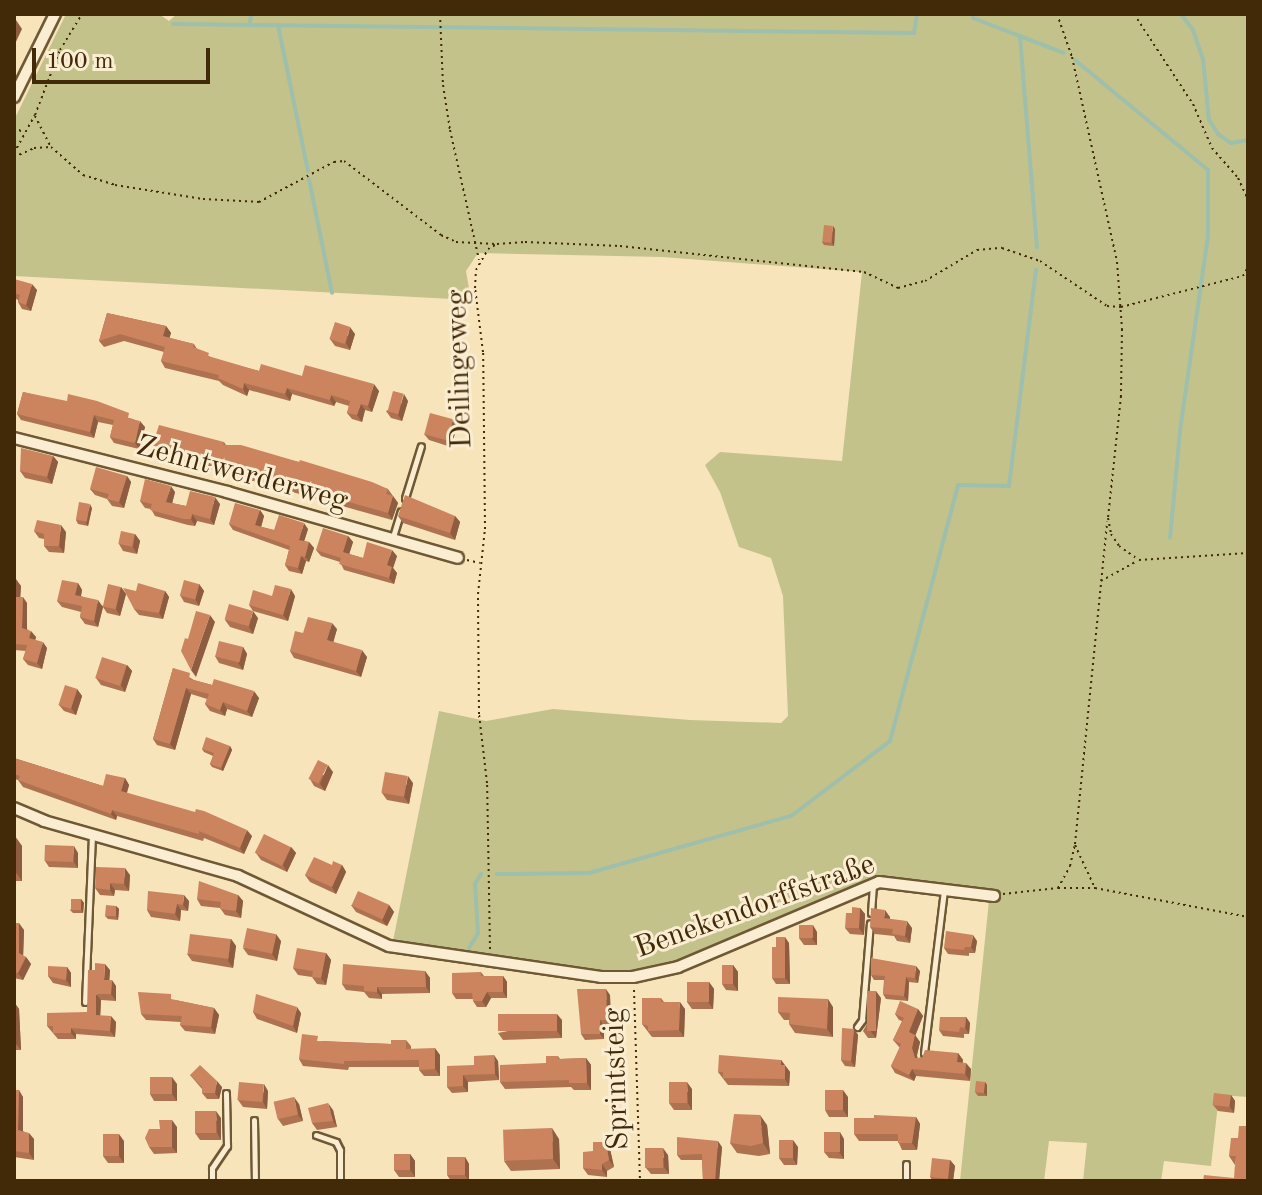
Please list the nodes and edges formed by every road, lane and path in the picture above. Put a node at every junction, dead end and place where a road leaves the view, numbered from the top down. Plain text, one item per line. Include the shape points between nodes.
1 (55, 14) edge
2 (82, 14) edge
3 (440, 14) edge
4 (1057, 14) edge
5 (1134, 14) edge
6 (14, 97) edge
7 (35, 115) junction
8 (14, 127) edge
9 (25, 133) junction
10 (51, 147) junction
11 (14, 155) edge
12 (1248, 199) edge
13 (476, 244) junction
14 (497, 244) junction
15 (480, 261) junction
16 (1248, 267) edge
17 (1121, 307) junction
18 (14, 438) edge
19 (421, 446) dead end
20 (1108, 518) junction
21 (392, 541) junction
22 (1248, 553) edge
23 (458, 558) dead end
24 (1139, 560) junction
25 (1101, 581) junction
26 (14, 808) edge
27 (92, 834) junction
28 (1075, 844) junction
29 (873, 885) junction
30 (1058, 888) junction
31 (1095, 888) junction
32 (944, 891) junction
33 (994, 896) joint
34 (1248, 917) edge
35 (490, 962) junction
36 (633, 977) junction
37 (85, 1002) edge
38 (857, 1027) edge
39 (923, 1061) edge
40 (226, 1093) dead end
41 (254, 1120) dead end
42 (316, 1135) dead end
43 (906, 1164) dead end
44 (212, 1181) edge
45 (255, 1181) edge
46 (340, 1181) edge
47 (640, 1181) edge
48 (906, 1181) edge

1 - 6 street
2 - 7 path via 60,50
3 - 13 path via 445,100
4 - 17 path via 1072,57 1117,262
5 - 12 path
7 - 9 path
7 - 10 path
8 - 9 path
9 - 11 path
10 - 11 path
10 - 13 path via 83,175 115,185 259,202 344,161 441,235
13 - 14 path
13 - 15 path
14 - 15 path, Deilingeweg
14 - 17 path via 620,246 864,272 898,288 925,281 977,250 1002,248 1040,261 1107,306
15 - 35 path, Deilingeweg via 475,288 483,352 485,529 478,594 479,714 487,783
16 - 17 path via 1243,276
17 - 20 path via 1121,396
18 - 21 street, Zehntwerderweg via 234,493
19 - 21 lane
20 - 24 path via 1119,546
20 - 25 path
21 - 23 street, Zehntwerderweg
22 - 24 path
24 - 25 path
25 - 28 path
26 - 27 street, Benekendorffstraße
27 - 35 street, Benekendorffstraße via 238,876 389,946
27 - 37 lane
28 - 30 path
28 - 31 path
29 - 32 street, Benekendorffstraße via 893,882
29 - 36 street, Benekendorffstraße via 719,952
29 - 38 lane via 862,1020
30 - 31 path
30 - 33 path
31 - 34 path
32 - 33 street, Benekendorffstraße
32 - 39 lane
35 - 36 street, Benekendorffstraße
36 - 47 path, Sprintsteig
40 - 44 lane via 227,1146 212,1168
41 - 45 lane
42 - 46 lane via 336,1142
43 - 48 lane

